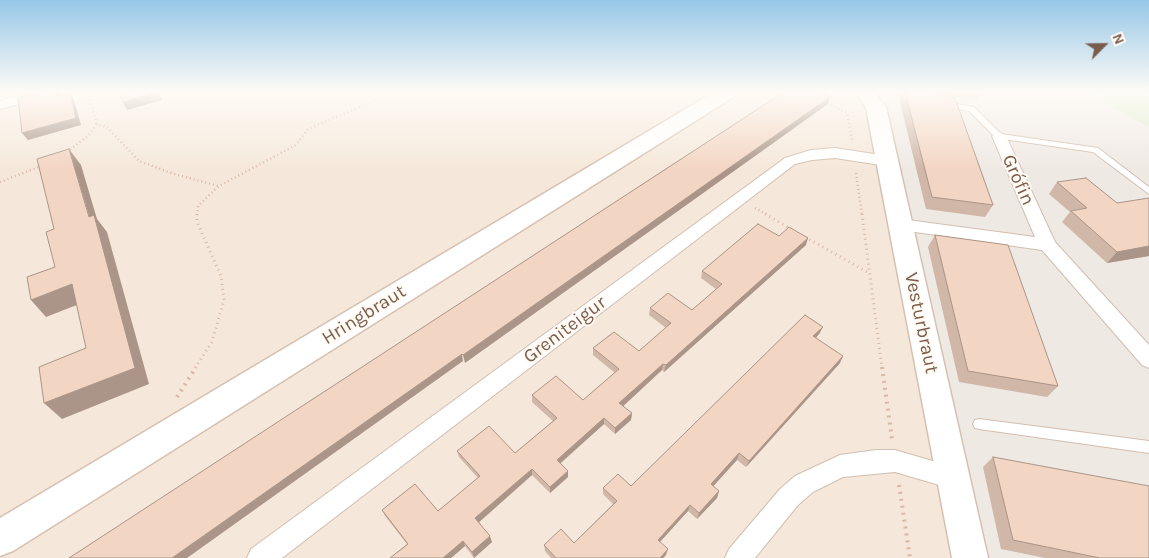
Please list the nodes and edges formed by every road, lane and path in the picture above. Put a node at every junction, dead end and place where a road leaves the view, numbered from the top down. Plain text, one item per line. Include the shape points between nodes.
1 (95, 118) edge
2 (332, 118) edge
3 (686, 118) edge
4 (849, 118) edge
5 (878, 118) edge
6 (980, 118) edge
7 (97, 124) junction
8 (999, 136) junction
9 (63, 155) edge
10 (854, 156) junction
11 (887, 161) junction
12 (44, 165) edge
13 (0, 182) edge
14 (219, 186) junction
15 (1149, 192) edge
16 (739, 200) junction
17 (900, 225) junction
18 (1046, 244) junction
19 (869, 273) junction
20 (1148, 358) edge
21 (979, 424) dead end
22 (183, 426) junction
23 (1149, 447) edge
24 (895, 461) junction
25 (953, 478) junction
26 (0, 538) edge
27 (260, 558) edge
28 (738, 558) edge
29 (910, 558) edge
30 (970, 558) edge

1 - 7 path
2 - 14 path via 308,129 296,145
3 - 22 main road, Hringbraut
4 - 10 path
5 - 11 main road, Vesturbraut
6 - 8 lane, Grófin
7 - 9 path via 88,136
7 - 14 path via 107,127 140,160 174,174
8 - 15 lane via 1095,150
8 - 18 street, Grófin
10 - 11 street, Greniteigur
10 - 16 street, Greniteigur via 822,153 800,157
10 - 19 path
11 - 17 main road, Vesturbraut
12 - 13 path
14 - 22 path via 198,206 197,222 222,276 224,300 212,342 172,406
16 - 19 path
16 - 27 street, Greniteigur
17 - 18 street
17 - 25 main road, Vesturbraut
18 - 20 street, Grófin
19 - 24 path
21 - 23 lane
22 - 26 main road, Hringbraut
24 - 25 street
24 - 28 street via 876,460 840,466 804,484 789,497
24 - 29 path
25 - 30 main road, Vesturbraut

